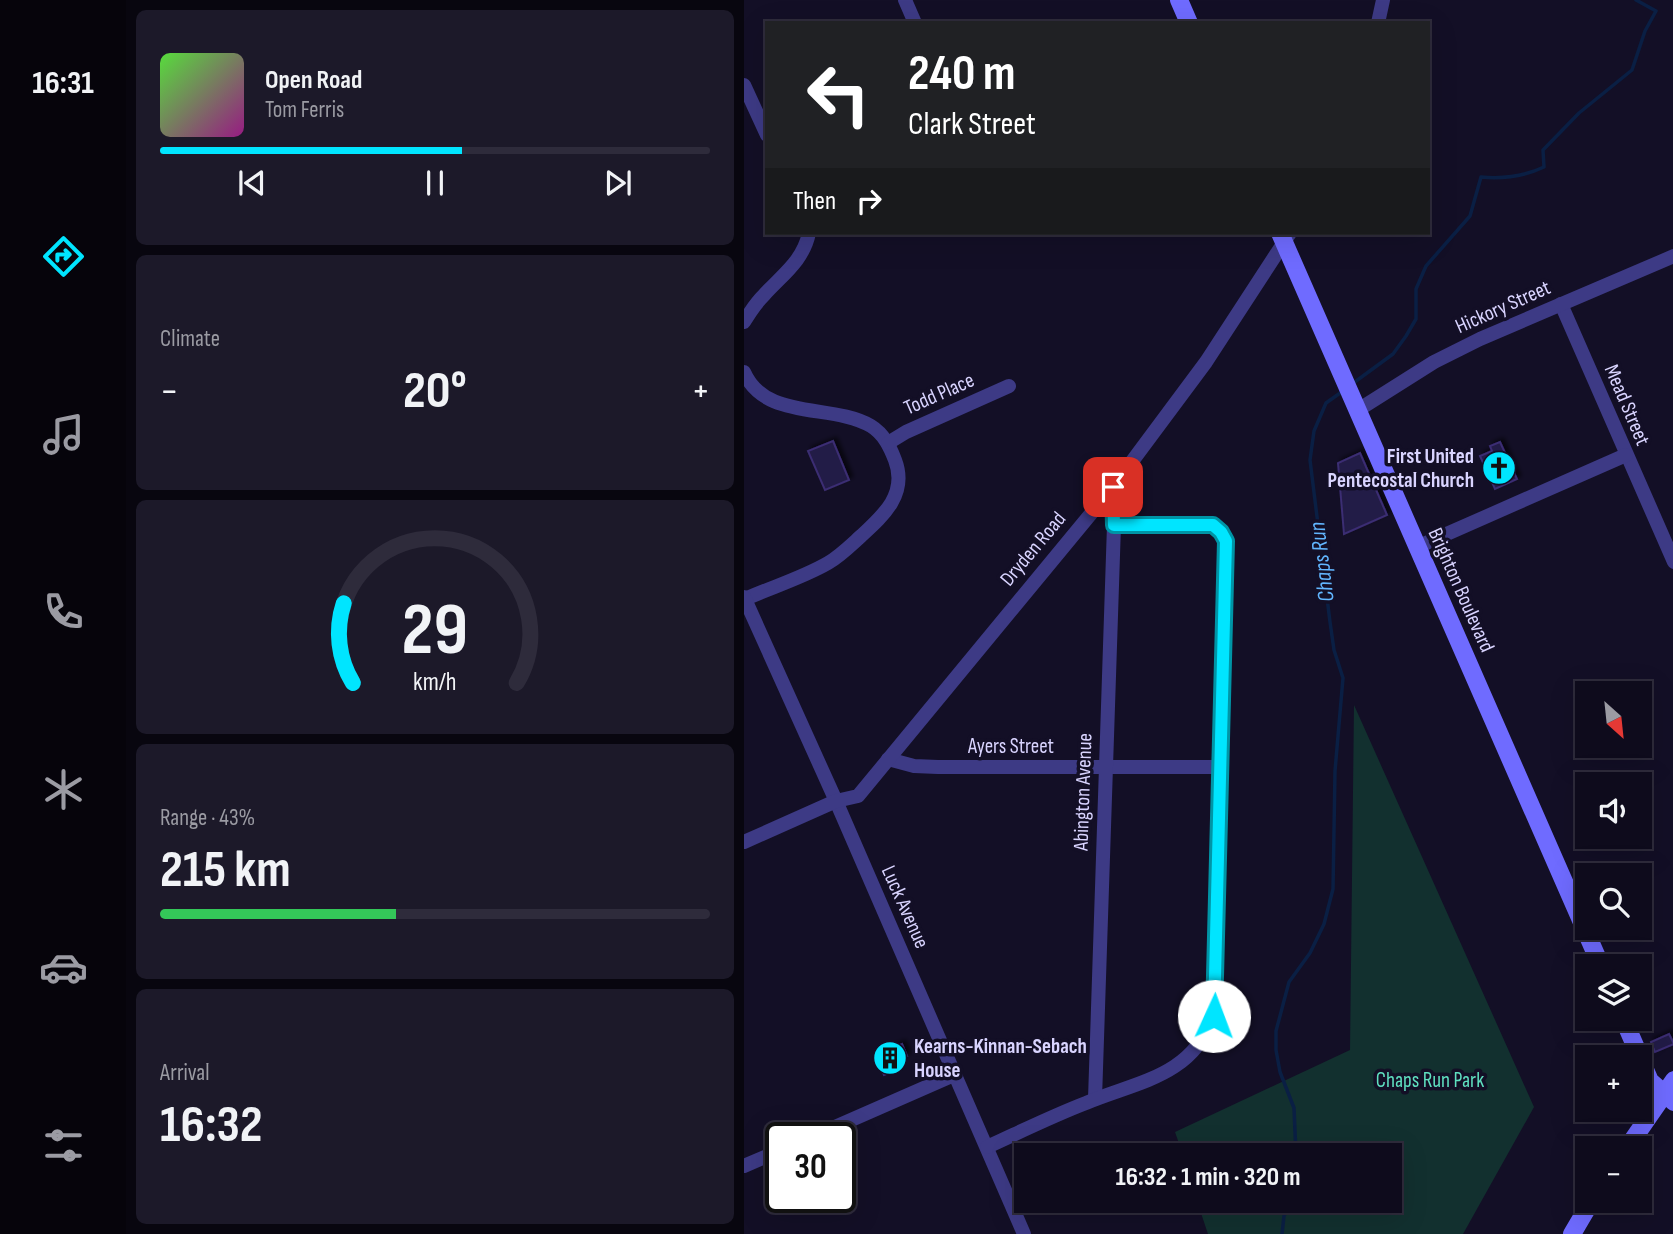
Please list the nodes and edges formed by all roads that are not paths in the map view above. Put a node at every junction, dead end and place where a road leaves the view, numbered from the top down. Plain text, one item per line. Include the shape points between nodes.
1 (906, 0) edge
2 (1179, 0) edge
3 (1383, 0) edge
4 (914, 21) edge
5 (1188, 21) edge
6 (1378, 21) edge
7 (744, 85) edge
8 (765, 131) edge
9 (809, 235) edge
10 (1285, 236) edge
11 (1673, 256) edge
12 (1561, 304) junction
13 (744, 321) edge
14 (744, 372) edge
15 (1009, 386) dead end
16 (1355, 405) junction
17 (888, 443) junction
18 (1626, 455) junction
19 (1113, 487) junction
20 (1114, 525) junction
21 (1417, 547) junction
22 (1673, 562) edge
23 (744, 598) edge
24 (888, 759) junction
25 (1105, 767) junction
26 (1220, 767) junction
27 (836, 801) junction
28 (744, 842) edge
29 (1596, 954) edge
30 (956, 1074) junction
31 (1652, 1083) edge
32 (1670, 1093) edge
33 (1095, 1099) junction
34 (846, 1122) edge
35 (1636, 1136) edge
36 (987, 1146) junction
37 (765, 1157) edge
38 (744, 1166) edge
39 (1584, 1213) edge
40 (1024, 1234) edge
41 (1572, 1234) edge

1 - 4 street
2 - 5 street
3 - 6 street
7 - 8 street
9 - 13 street via 796,265
10 - 16 street, Brighton Boulevard
10 - 19 street, Dryden Road via 1206,362
11 - 12 street, Hickory Street
12 - 16 street, Hickory Street via 1434,362
12 - 18 street, Mead Street
14 - 17 street via 757,391 776,403 847,418 872,427
15 - 17 street, Todd Place
16 - 21 street, Brighton Boulevard
17 - 23 street via 899,482 886,512 841,555
18 - 21 street
18 - 22 street, Mead Street
19 - 20 street, Abington Avenue
19 - 24 street, Dryden Road
20 - 25 street, Abington Avenue
20 - 26 street via 1213,525 1226,541
21 - 29 street, Brighton Boulevard
23 - 27 street, Luck Avenue
24 - 25 street, Ayers Street via 914,766
24 - 27 street, Dryden Road via 858,796
25 - 26 street, Ayers Street
25 - 33 street, Abington Avenue
26 - 33 street via 1214,1016 1189,1057 1167,1073
27 - 28 street
27 - 30 street, Luck Avenue
30 - 34 street
30 - 36 street, Luck Avenue
31 - 32 street
32 - 35 street
33 - 36 street
36 - 40 street, Luck Avenue
37 - 38 street
39 - 41 street

